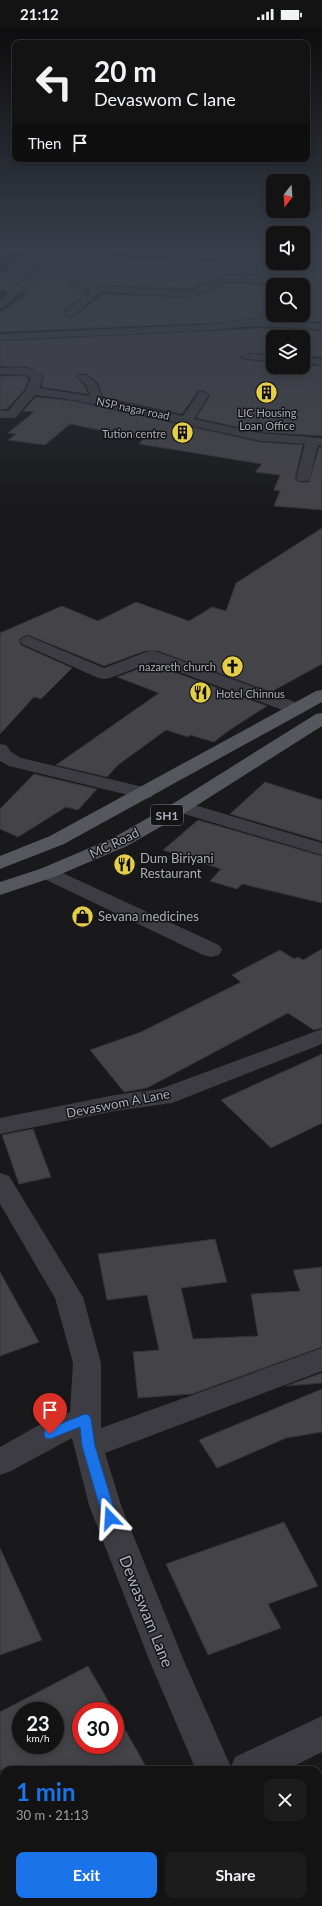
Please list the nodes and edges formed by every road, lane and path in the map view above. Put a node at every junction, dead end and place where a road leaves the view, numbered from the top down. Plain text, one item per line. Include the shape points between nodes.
1 (0, 336) edge
2 (50, 336) edge
3 (248, 357) dead end
4 (266, 358) edge
5 (310, 361) edge
6 (322, 362) edge
7 (0, 370) edge
8 (83, 377) dead end
9 (32, 391) junction
10 (203, 395) dead end
11 (97, 401) junction
12 (0, 414) edge
13 (187, 420) junction
14 (317, 442) edge
15 (303, 478) dead end
16 (28, 641) dead end
17 (322, 695) edge
18 (297, 709) junction
19 (322, 718) edge
20 (0, 748) edge
21 (145, 793) junction
22 (181, 806) junction
23 (322, 849) edge
24 (0, 863) edge
25 (47, 873) junction
26 (0, 889) edge
27 (211, 950) dead end
28 (322, 1036) edge
29 (0, 1126) edge
30 (0, 1182) edge
31 (322, 1359) edge
32 (86, 1433) junction
33 (0, 1462) edge
34 (322, 1733) edge
35 (212, 1766) edge
36 (256, 1766) edge

1 - 2 street
3 - 4 street
5 - 6 street
7 - 9 street via 33,374 37,378
8 - 11 street via 90,381
9 - 11 street, NSP nagar road
9 - 12 street via 10,415
10 - 13 street
11 - 13 street, NSP nagar road
13 - 14 street, NSP nagar road via 260,437
14 - 15 street
16 - 18 street via 104,674 152,656
17 - 18 main road, SH1
18 - 21 main road, SH1
19 - 22 main road, MC Road / SH1
20 - 21 street via 5,756 15,762
21 - 24 main road, SH1 via 57,840
22 - 23 street
22 - 25 main road, MC Road / SH1 via 120,842
25 - 26 main road, MC Road / SH1
25 - 27 street
28 - 29 street, Devaswom A Lane via 164,1096
30 - 32 street, Dewaswam Lane via 69,1297 87,1363
31 - 32 street
32 - 33 street via 50,1434
32 - 35 street, Dewaswam Lane via 105,1505 167,1662
34 - 36 street

